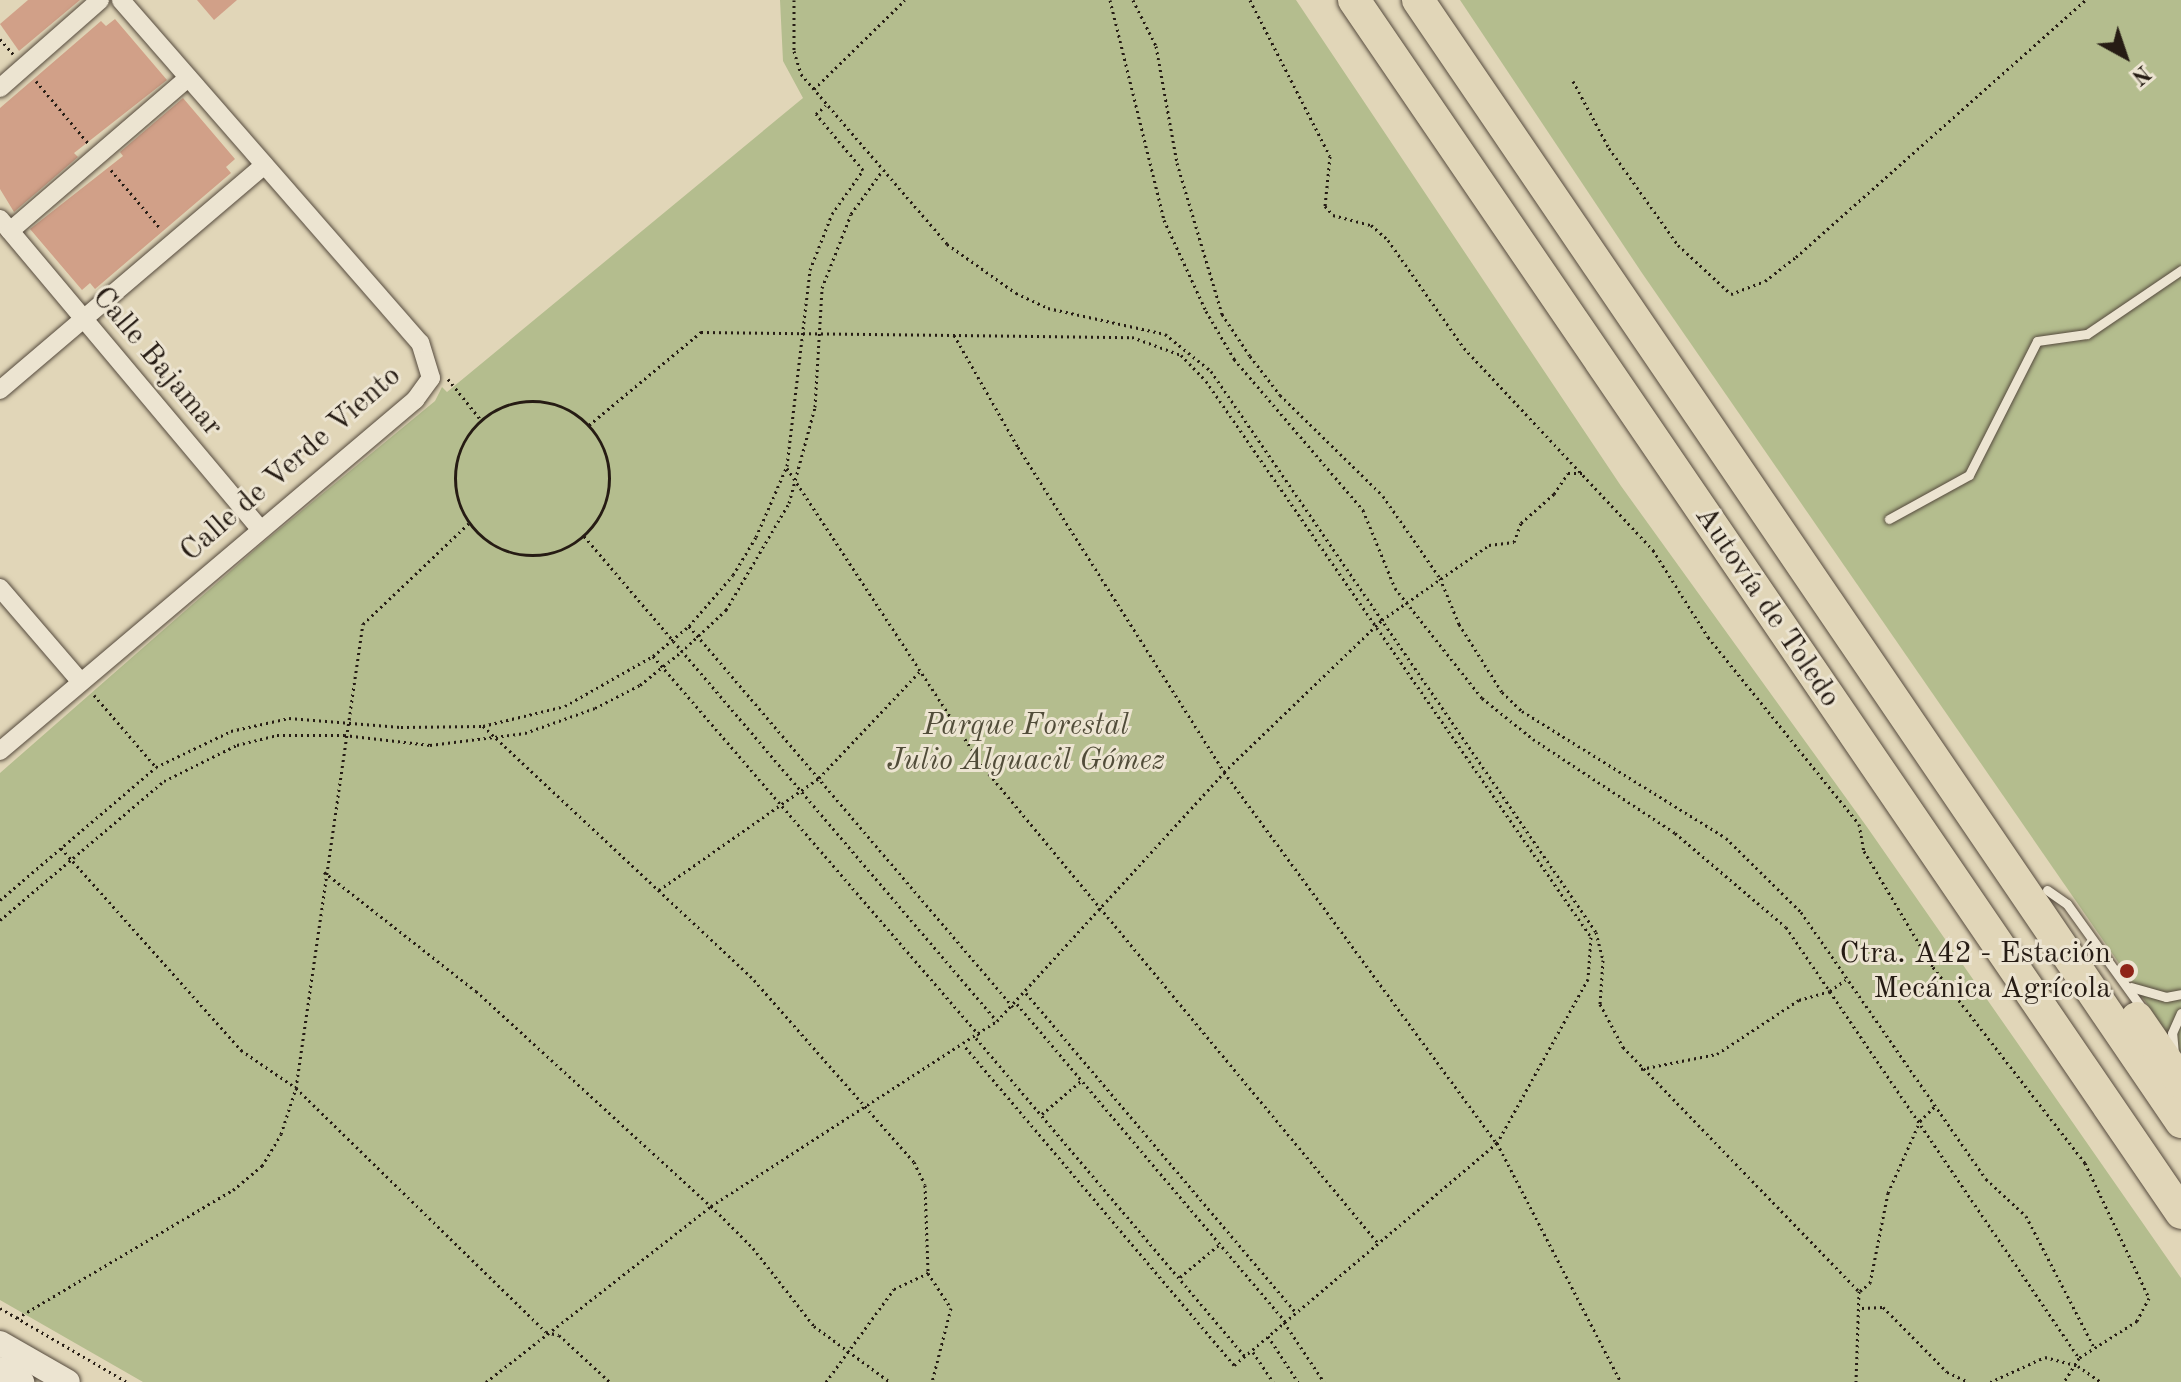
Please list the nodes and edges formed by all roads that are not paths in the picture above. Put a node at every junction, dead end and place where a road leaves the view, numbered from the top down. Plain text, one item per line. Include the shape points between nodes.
1 (100, 0) edge
2 (121, 0) edge
3 (1354, 0) edge
4 (1418, 0) edge
5 (1432, 14) edge
6 (188, 78) junction
7 (0, 88) edge
8 (264, 165) junction
9 (5, 225) edge
10 (2181, 270) edge
11 (84, 319) junction
12 (0, 390) edge
13 (1889, 519) dead end
14 (260, 529) junction
15 (0, 588) edge
16 (86, 687) junction
17 (0, 751) edge
18 (1948, 778) junction
19 (2047, 890) junction
20 (2123, 980) junction
21 (2181, 994) edge
22 (2181, 1013) edge
23 (2181, 1067) edge
24 (2178, 1070) edge
25 (2181, 1122) edge
26 (2181, 1213) edge
27 (0, 1343) edge
28 (0, 1369) edge
29 (22, 1382) edge
30 (68, 1382) edge

1 - 7 street
2 - 6 street, Calle de Verde Viento
3 - 26 highway, Autovía de Toledo
4 - 5 highway, Autovía de Toledo
5 - 18 highway, Autovía de Toledo
6 - 8 street, Calle de Verde Viento
6 - 9 street, Calle Bajamar via 99,155
8 - 11 street
8 - 14 street, Calle de Verde Viento via 427,354 431,378 415,400
9 - 11 street, Calle Bajamar
10 - 13 lane via 2087,334 2037,341 1969,475
11 - 12 street
11 - 14 street, Calle Bajamar
14 - 16 street, Calle de Verde Viento
15 - 16 street
16 - 17 street, Calle de Verde Viento
18 - 19 highway via 2006,829
18 - 25 highway, Autovía de Toledo
19 - 20 lane via 2067,904
19 - 24 highway
20 - 21 lane via 2137,992
20 - 24 lane
22 - 24 lane via 2172,1033
23 - 24 lane
27 - 30 main road
28 - 29 main road

